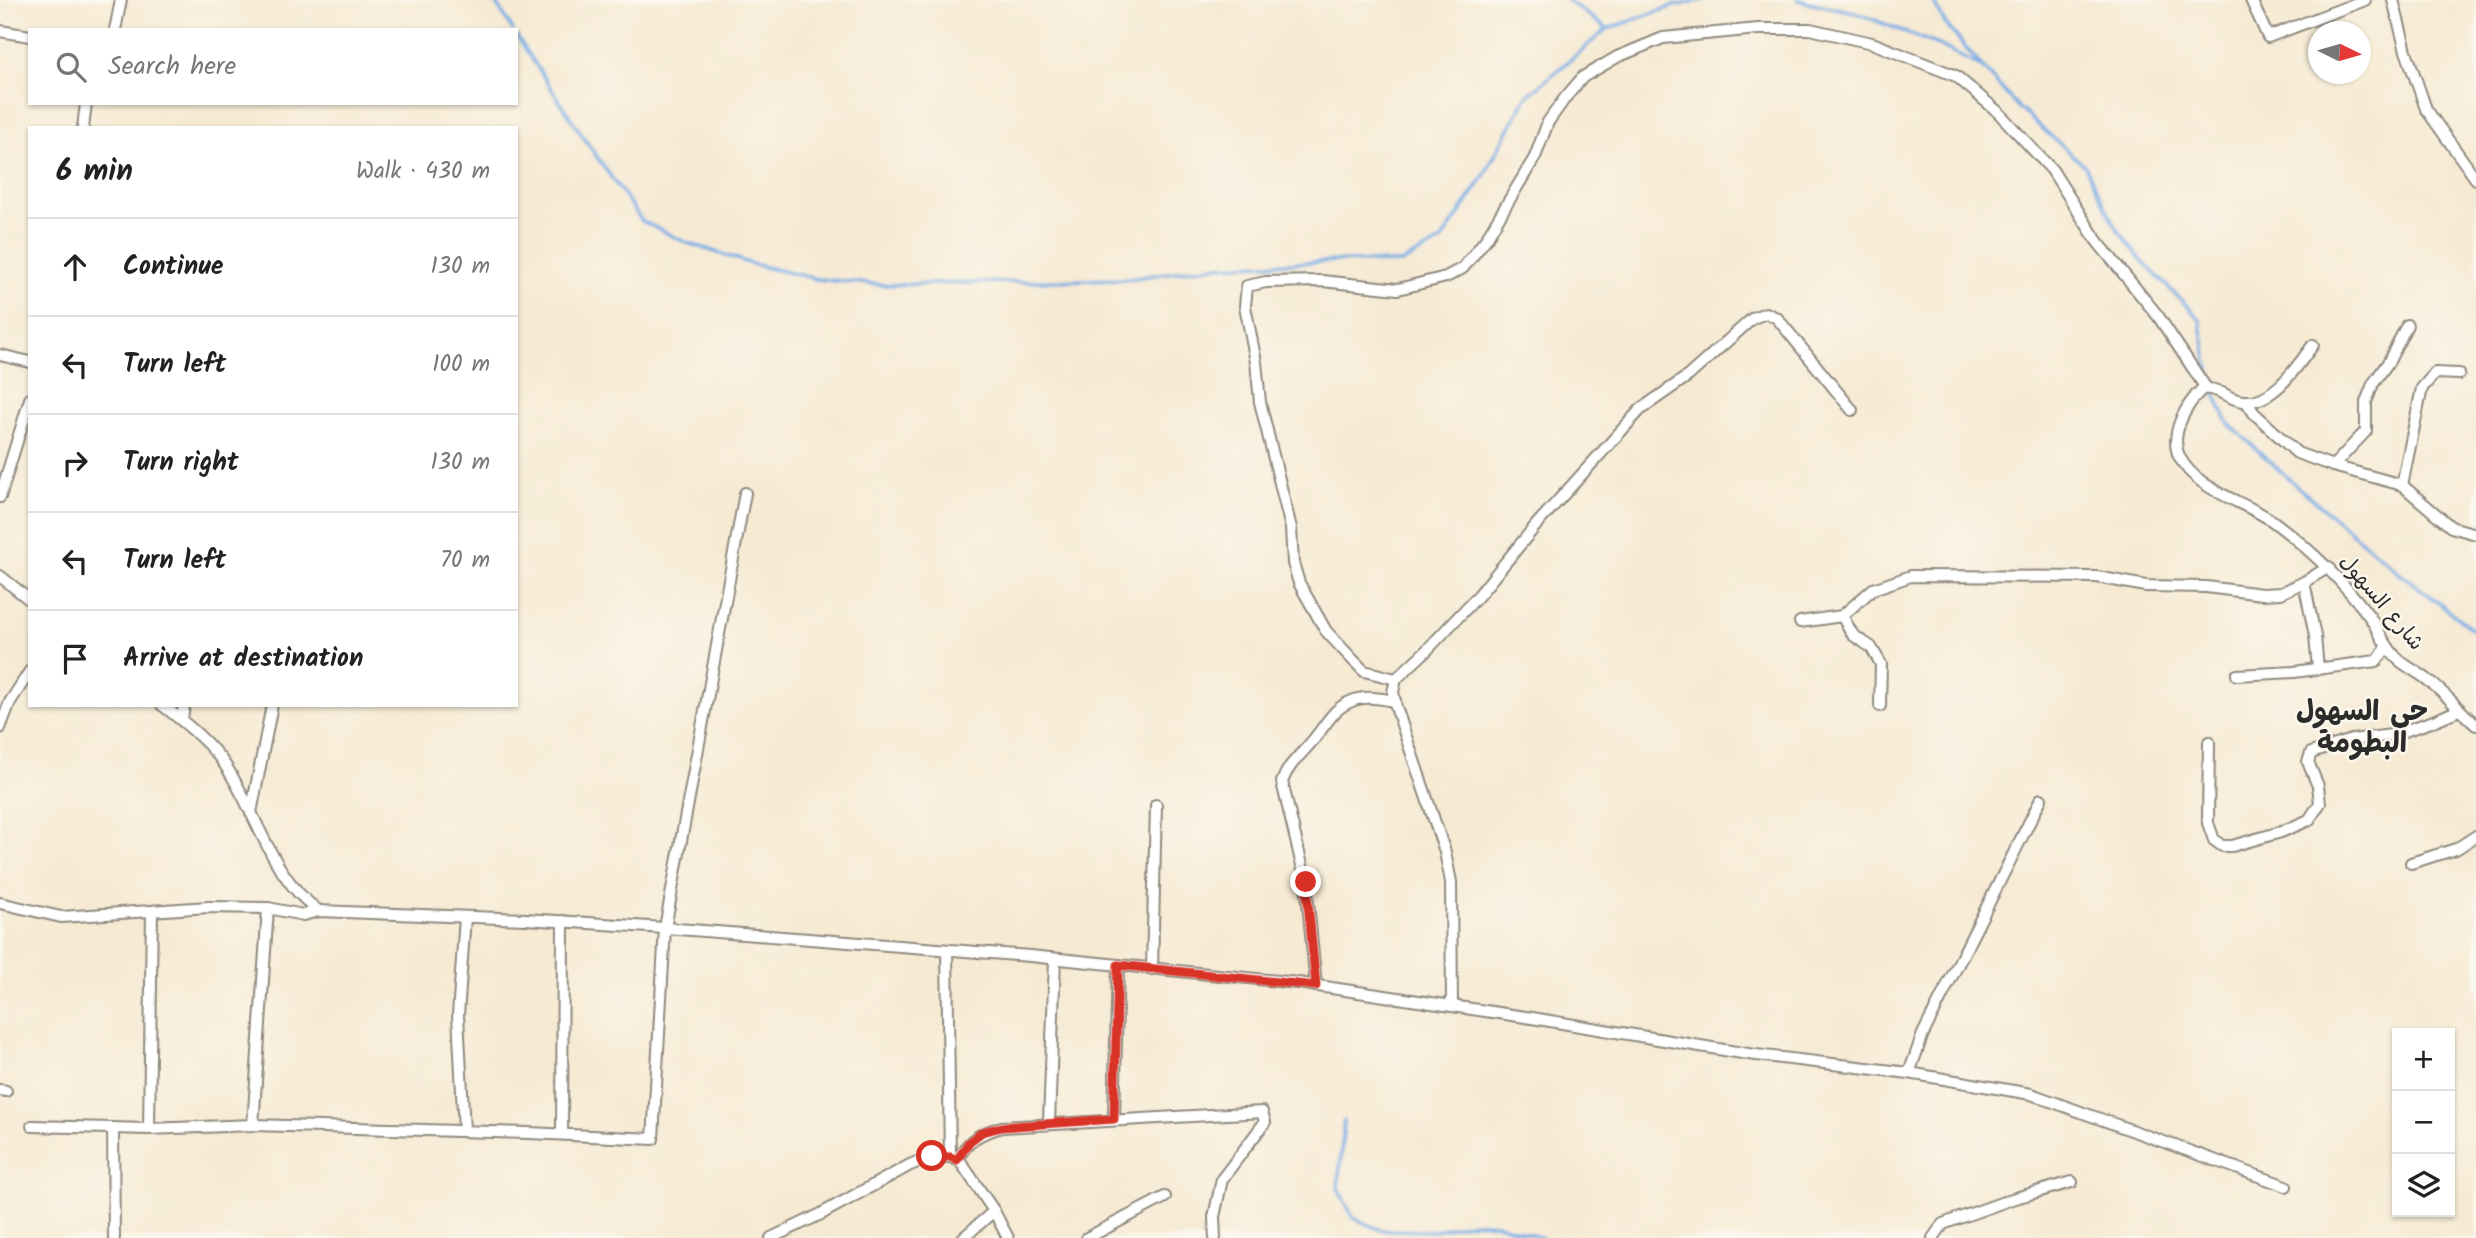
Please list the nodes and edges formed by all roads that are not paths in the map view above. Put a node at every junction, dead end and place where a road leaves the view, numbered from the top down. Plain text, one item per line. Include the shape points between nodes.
1 (121, 0) edge
2 (2251, 0) edge
3 (2365, 0) edge
4 (2393, 0) edge
5 (115, 28) edge
6 (0, 31) edge
7 (28, 36) edge
8 (86, 105) edge
9 (83, 126) edge
10 (2476, 179) edge
11 (2407, 325) dead end
12 (2313, 345) dead end
13 (0, 355) edge
14 (28, 362) edge
15 (2459, 374) dead end
16 (2204, 388) junction
17 (2246, 401) junction
18 (28, 406) edge
19 (1852, 410) dead end
20 (2333, 466) junction
21 (2402, 485) junction
22 (745, 493) dead end
23 (0, 497) edge
24 (2476, 534) edge
25 (2329, 567) junction
26 (0, 576) edge
27 (2304, 582) junction
28 (28, 598) edge
29 (1842, 616) junction
30 (1800, 622) dead end
31 (2388, 647) junction
32 (2318, 668) junction
33 (28, 673) edge
34 (2237, 675) dead end
35 (1396, 679) junction
36 (5, 699) edge
37 (1395, 701) junction
38 (1880, 706) dead end
39 (165, 707) edge
40 (184, 707) edge
41 (272, 707) edge
42 (2459, 710) junction
43 (182, 720) junction
44 (2476, 725) edge
45 (0, 728) edge
46 (2209, 742) dead end
47 (2040, 799) dead end
48 (1156, 806) dead end
49 (251, 813) junction
50 (2476, 836) edge
51 (2412, 863) dead end
52 (0, 903) edge
53 (268, 908) junction
54 (152, 911) junction
55 (318, 911) junction
56 (465, 917) junction
57 (563, 921) junction
58 (665, 928) junction
59 (947, 950) junction
60 (1055, 959) junction
61 (1118, 965) junction
62 (1153, 969) junction
63 (1316, 986) junction
64 (1452, 1006) junction
65 (1909, 1073) junction
66 (1114, 1119) junction
67 (1049, 1123) junction
68 (253, 1125) junction
69 (32, 1126) dead end
70 (113, 1128) junction
71 (149, 1129) junction
72 (464, 1131) junction
73 (562, 1134) junction
74 (954, 1158) junction
75 (2072, 1182) dead end
76 (2286, 1186) dead end
77 (1165, 1197) dead end
78 (994, 1211) junction
79 (114, 1238) edge
80 (771, 1238) edge
81 (963, 1238) edge
82 (1008, 1238) edge
83 (1087, 1238) edge
84 (1214, 1238) edge
85 (1933, 1238) edge

1 - 5 street
2 - 3 street via 2268,37
4 - 10 street via 2426,109
6 - 7 street
8 - 9 street
11 - 20 street via 2366,402 2366,431
12 - 17 street via 2281,384
13 - 14 street
15 - 21 street via 2435,373 2422,388
16 - 17 street
16 - 25 street, شارع السهول via 2185,411 2176,435 2178,454 2191,472 2272,521
16 - 35 street via 2158,316 2096,242 2052,170 1997,111 1956,76 1872,43 1810,29 1662,38 1583,77 1548,122 1535,157 1463,268 1398,289 1322,281 1247,286 1245,306 1260,402 1291,528 1298,583 1326,631 1364,671
17 - 20 street via 2297,453
18 - 23 street
19 - 35 street via 1777,318 1766,313 1753,318 1688,376 1641,409 1478,596
20 - 21 street
21 - 24 street via 2451,527
22 - 58 street
25 - 27 street
25 - 31 street, شارع السهول
26 - 28 street
27 - 29 street via 2281,593 2262,594 2146,586 2097,577 1918,576 1873,589
27 - 32 street
29 - 30 street
29 - 38 street via 1881,664
31 - 32 street via 2376,661
31 - 42 street, شارع السهول
32 - 34 street
33 - 36 street
35 - 37 street
36 - 45 street
37 - 63 street via 1352,700 1333,713 1287,769 1282,782 1306,882
37 - 64 street via 1451,882
39 - 43 street
40 - 43 street
41 - 49 street
42 - 44 street, شارع السهول
42 - 46 street via 2392,735 2352,740 2311,753 2308,762 2320,803 2309,820 2232,846 2214,840 2208,823
43 - 49 street via 225,764
47 - 65 street via 1923,1034
48 - 62 street
49 - 55 street via 298,895
50 - 51 street via 2456,849
52 - 54 street via 61,917
53 - 54 street
53 - 55 street via 303,915
53 - 68 street
54 - 71 street
55 - 56 street
56 - 57 street
56 - 72 street via 458,1015
57 - 58 street
57 - 73 street
58 - 59 street
58 - 73 street via 653,1139
59 - 60 street
59 - 74 street
60 - 61 street
60 - 67 street
61 - 62 street
61 - 66 street
62 - 63 street
63 - 64 street
64 - 65 street via 1748,1054
65 - 76 street via 2031,1094
66 - 67 street
66 - 84 street via 1262,1112 1265,1122 1222,1179
67 - 74 street via 982,1132
68 - 71 street
68 - 72 street
69 - 70 street
70 - 71 street
70 - 79 street
72 - 73 street
74 - 78 street via 968,1170
74 - 80 street via 932,1156 910,1165
75 - 85 street via 1943,1224
77 - 83 street
78 - 81 street
78 - 82 street

